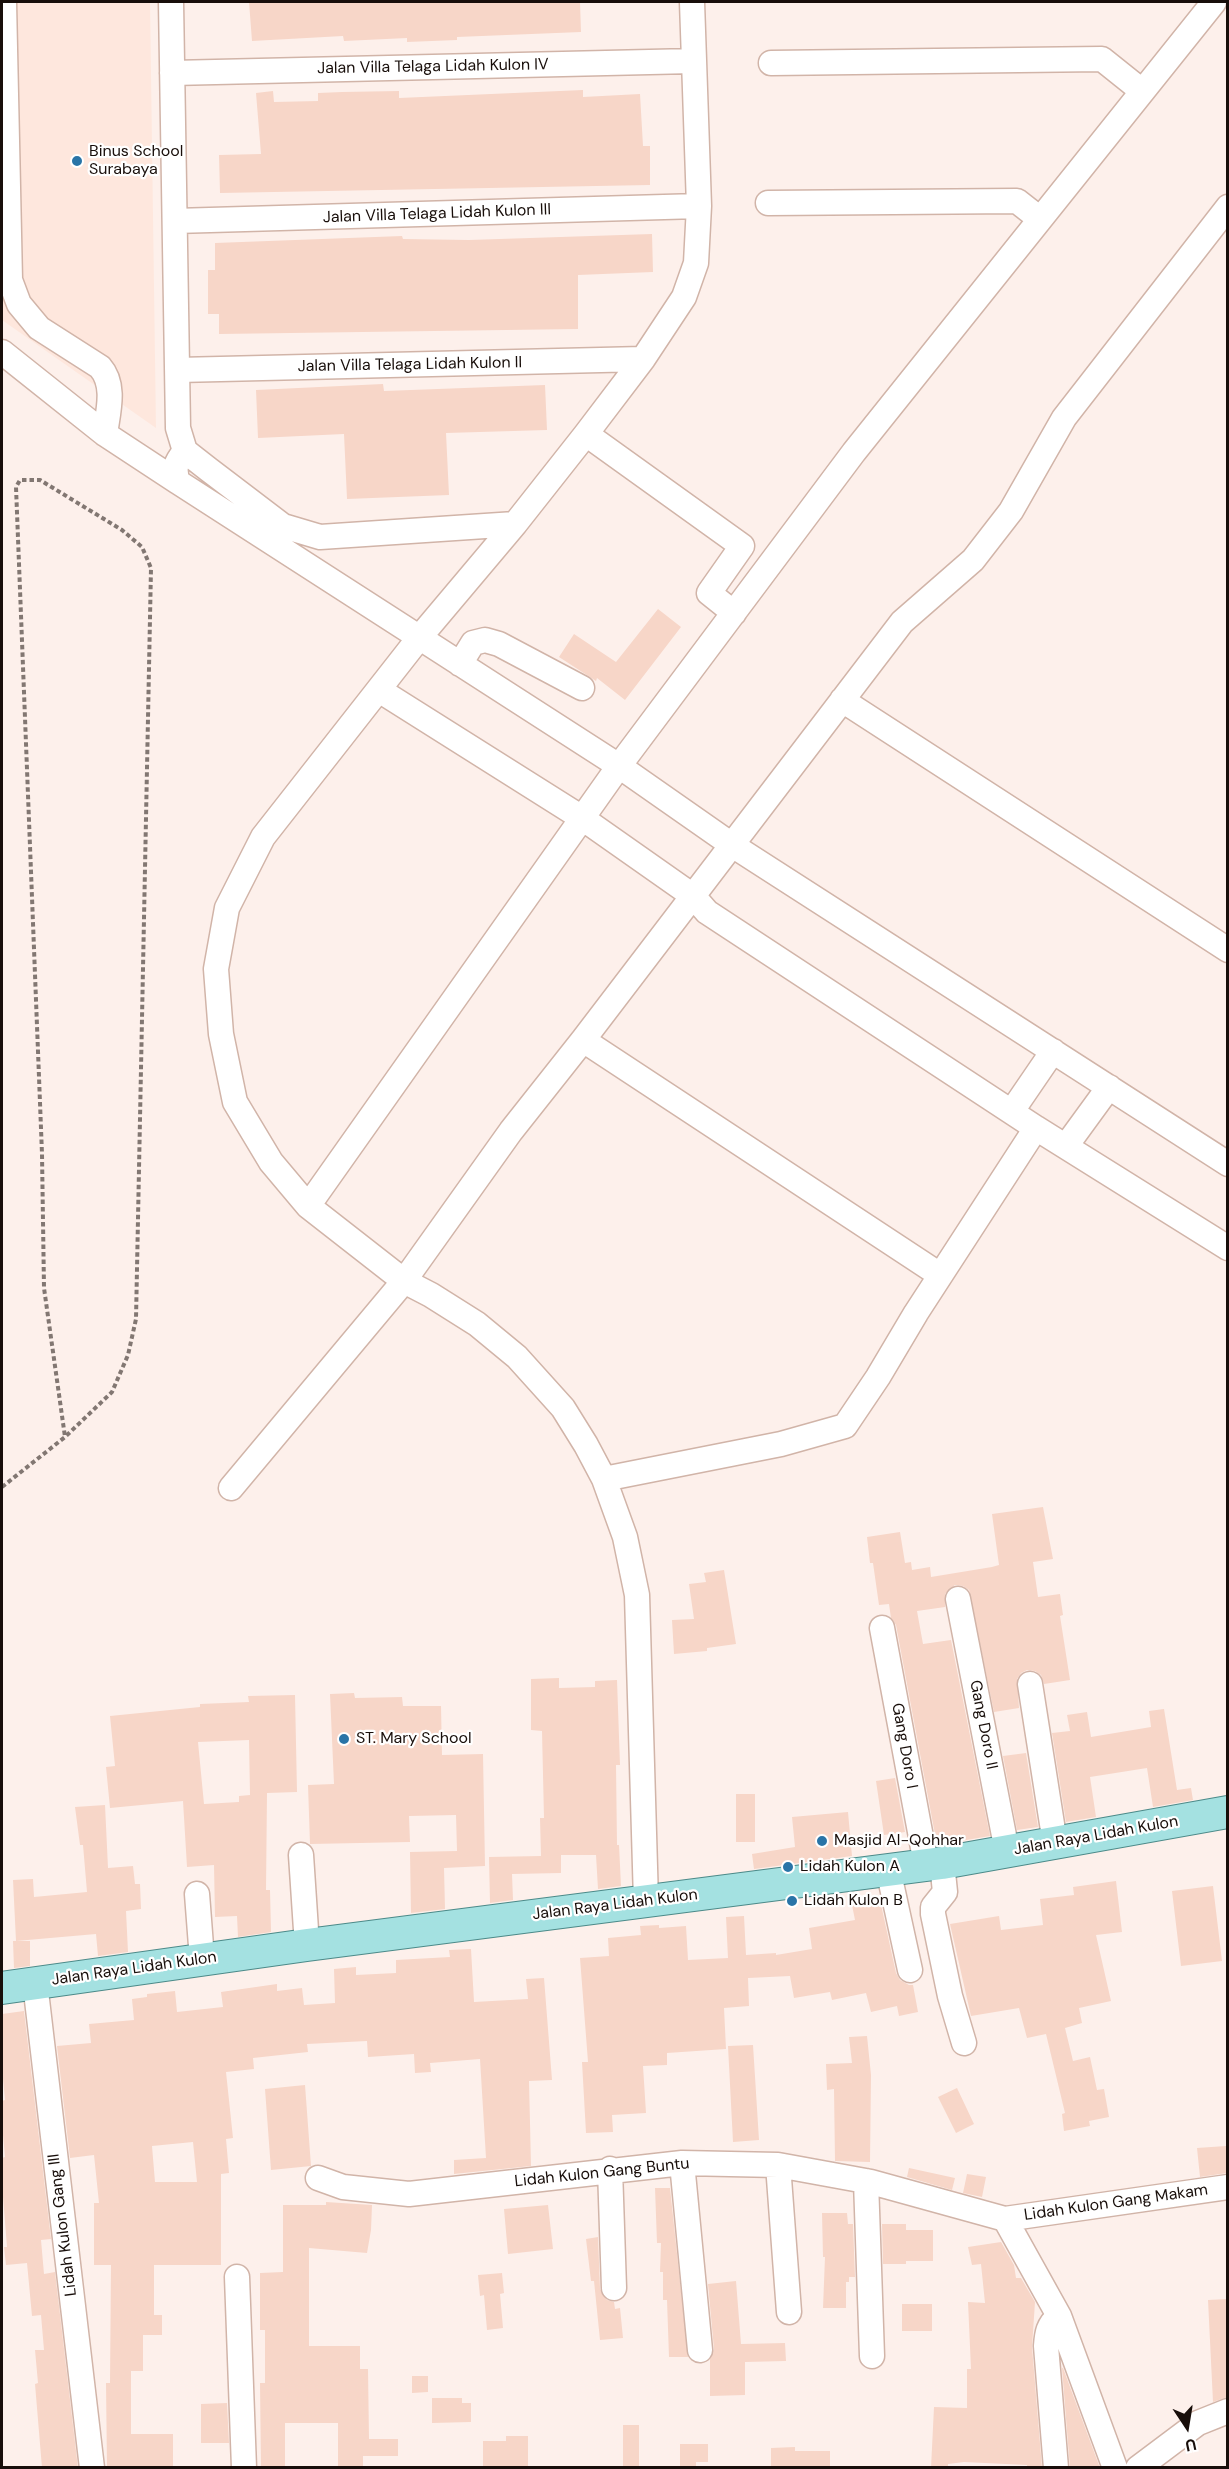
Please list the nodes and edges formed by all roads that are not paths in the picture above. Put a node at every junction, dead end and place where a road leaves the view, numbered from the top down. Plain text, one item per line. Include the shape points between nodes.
1 (4, 2) edge
2 (171, 2) edge
3 (692, 2) edge
4 (1214, 2) edge
5 (693, 61) junction
6 (771, 63) dead end
7 (172, 72) junction
8 (1142, 91) junction
9 (768, 203) dead end
10 (699, 206) junction
11 (1227, 207) edge
12 (1040, 219) junction
13 (175, 221) junction
14 (2, 352) edge
15 (643, 359) junction
16 (178, 370) junction
17 (105, 434) junction
18 (586, 434) junction
19 (185, 451) junction
20 (178, 482) junction
21 (515, 524) junction
22 (741, 546) junction
23 (770, 565) junction
24 (734, 613) junction
25 (419, 638) junction
26 (460, 664) junction
27 (582, 688) dead end
28 (379, 690) junction
29 (843, 700) junction
30 (619, 766) junction
31 (582, 819) junction
32 (732, 845) junction
33 (693, 896) junction
34 (1227, 950) edge
35 (583, 1040) junction
36 (1053, 1051) junction
37 (1109, 1087) junction
38 (1012, 1111) junction
39 (1036, 1128) junction
40 (1066, 1146) junction
41 (1227, 1164) edge
42 (308, 1206) junction
43 (1227, 1248) edge
44 (940, 1275) junction
45 (404, 1281) junction
46 (604, 1479) junction
47 (231, 1488) dead end
48 (958, 1599) dead end
49 (882, 1628) dead end
50 (1030, 1684) dead end
51 (1227, 1812) edge
52 (1055, 1843) junction
53 (1007, 1851) junction
54 (301, 1855) dead end
55 (934, 1864) junction
56 (888, 1869) junction
57 (197, 1894) dead end
58 (646, 1901) junction
59 (307, 1945) junction
60 (202, 1959) junction
61 (910, 1970) dead end
62 (35, 1983) junction
63 (2, 1988) edge
64 (964, 2043) dead end
65 (682, 2163) junction
66 (777, 2165) junction
67 (610, 2169) junction
68 (318, 2178) dead end
69 (866, 2181) junction
70 (1227, 2187) edge
71 (1005, 2219) junction
72 (237, 2277) dead end
73 (614, 2288) dead end
74 (789, 2312) dead end
75 (1059, 2316) junction
76 (700, 2350) dead end
77 (872, 2356) dead end
78 (1227, 2411) edge
79 (92, 2468) edge
80 (244, 2468) edge
81 (1056, 2468) edge
82 (1115, 2468) edge
83 (1138, 2468) edge

1 - 17 street via 10,280 19,304 39,328 106,373 110,400
2 - 7 street
3 - 5 street
4 - 8 street
5 - 7 street, Jalan Villa Telaga Lidah Kulon IV
5 - 10 street
6 - 8 street via 1102,58
7 - 13 street
8 - 12 street
9 - 12 street via 1017,201
10 - 13 street, Jalan Villa Telaga Lidah Kulon III
10 - 15 street via 696,263 684,297
11 - 29 street via 1064,418 1011,511 973,560 902,622
12 - 23 street via 854,452
13 - 16 street
14 - 17 street
15 - 16 street, Jalan Villa Telaga Lidah Kulon II
15 - 18 street
16 - 19 street via 178,428
17 - 20 street
18 - 21 street
18 - 22 street
19 - 20 street via 174,471
19 - 21 street via 283,526 320,537
20 - 25 street
21 - 25 street
22 - 23 street
22 - 24 street via 709,593
23 - 24 street
24 - 30 street
25 - 26 street
25 - 28 street
26 - 27 street via 473,643 485,640
26 - 30 street
28 - 31 street
28 - 42 street via 263,837 227,908 216,969 221,1034 235,1102 271,1162
29 - 32 street
29 - 34 street
30 - 31 street
30 - 32 street
31 - 33 street
31 - 42 street
32 - 33 street
32 - 36 street
33 - 35 street
33 - 38 street via 707,912
35 - 44 street
35 - 45 street via 511,1131
36 - 37 street
36 - 38 street
37 - 40 street
37 - 41 street
38 - 39 street
39 - 40 street
39 - 44 street
40 - 43 street
42 - 45 street
44 - 46 street via 845,1426 782,1444
45 - 46 street via 477,1324 517,1357 563,1408
45 - 47 street
46 - 58 street via 625,1536 637,1594
48 - 53 street, Gang Doro II
49 - 55 street, Gang Doro I
50 - 52 street
51 - 52 main road, Jalan Raya Lidah Kulon
52 - 53 main road, Jalan Raya Lidah Kulon
53 - 55 main road, Jalan Raya Lidah Kulon
54 - 59 street
55 - 56 main road, Jalan Raya Lidah Kulon
55 - 64 street, Gang Doro I via 945,1892 933,1907 933,1914
56 - 58 main road, Jalan Raya Lidah Kulon
56 - 61 street
57 - 60 street
58 - 59 main road, Jalan Raya Lidah Kulon
59 - 60 main road, Jalan Raya Lidah Kulon
60 - 62 main road, Jalan Raya Lidah Kulon
62 - 63 main road, Jalan Raya Lidah Kulon
62 - 79 street, Lidah Kulon Gang III
65 - 66 street, Lidah Kulon Gang Buntu
65 - 67 street, Lidah Kulon Gang Buntu
65 - 76 street
66 - 69 street, Lidah Kulon Gang Buntu
66 - 74 street
67 - 68 street, Lidah Kulon Gang Buntu via 409,2194 343,2187
67 - 73 street
69 - 71 street, Lidah Kulon Gang Buntu
69 - 77 street
70 - 71 street, Lidah Kulon Gang Makam
71 - 75 street
72 - 80 street
75 - 81 street via 1051,2323 1046,2346
75 - 82 street
78 - 83 street via 1198,2423

